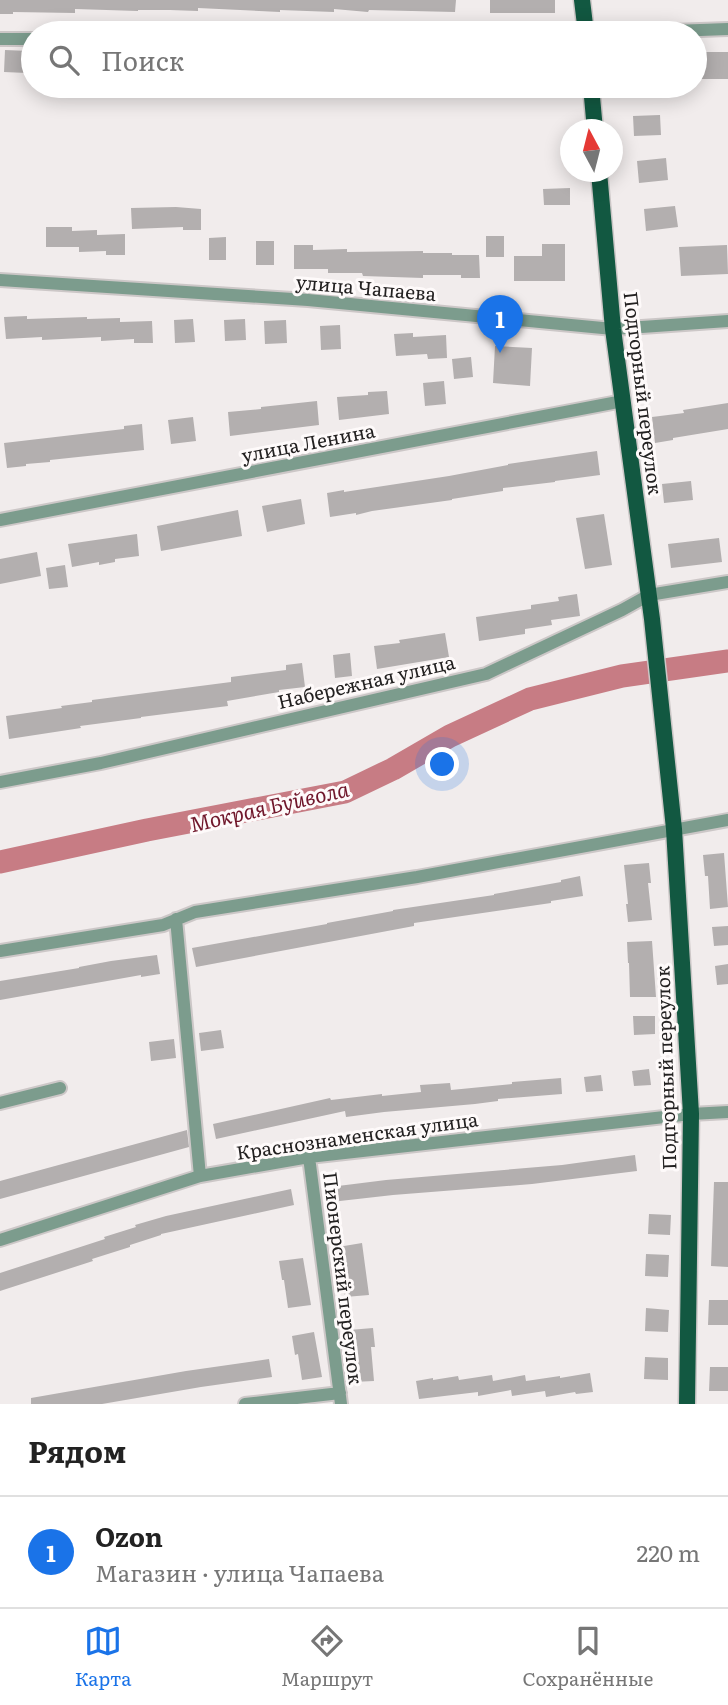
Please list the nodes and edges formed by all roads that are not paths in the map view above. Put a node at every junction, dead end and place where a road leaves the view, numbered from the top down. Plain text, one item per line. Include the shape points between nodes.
1 (582, 0) edge
2 (585, 21) edge
3 (728, 29) edge
4 (707, 30) edge
5 (0, 39) edge
6 (21, 39) edge
7 (592, 98) edge
8 (594, 119) edge
9 (600, 182) edge
10 (0, 280) edge
11 (728, 321) edge
12 (613, 329) junction
13 (623, 401) junction
14 (0, 520) edge
15 (728, 582) edge
16 (649, 595) junction
17 (0, 782) edge
18 (728, 820) edge
19 (674, 829) junction
20 (176, 919) junction
21 (0, 951) edge
22 (60, 1088) dead end
23 (0, 1103) edge
24 (728, 1112) edge
25 (691, 1114) junction
26 (309, 1157) junction
27 (200, 1176) junction
28 (0, 1240) edge
29 (341, 1399) edge
30 (245, 1404) edge
31 (687, 1404) edge

1 - 2 main road
3 - 4 street
5 - 6 street
7 - 8 main road
9 - 12 main road, Подгорный переулок
10 - 12 street, улица Чапаева via 308,300
11 - 12 street, улица Чапаева
12 - 13 main road, Подгорный переулок
13 - 14 street, улица Ленина
13 - 16 main road, Подгорный переулок
15 - 16 street, Набережная улица
16 - 17 street, Набережная улица via 486,674
16 - 19 main road, Подгорный переулок
18 - 19 street
19 - 20 street via 195,912
19 - 25 main road, Подгорный переулок
20 - 21 street via 163,925
20 - 27 street
22 - 23 street
24 - 25 street, Краснознаменская улица
25 - 26 street, Краснознаменская улица
25 - 31 main road, Подгорный переулок
26 - 27 street, Краснознаменская улица
26 - 29 street, Пионерский переулок
27 - 28 street, Краснознаменская улица
29 - 30 street

